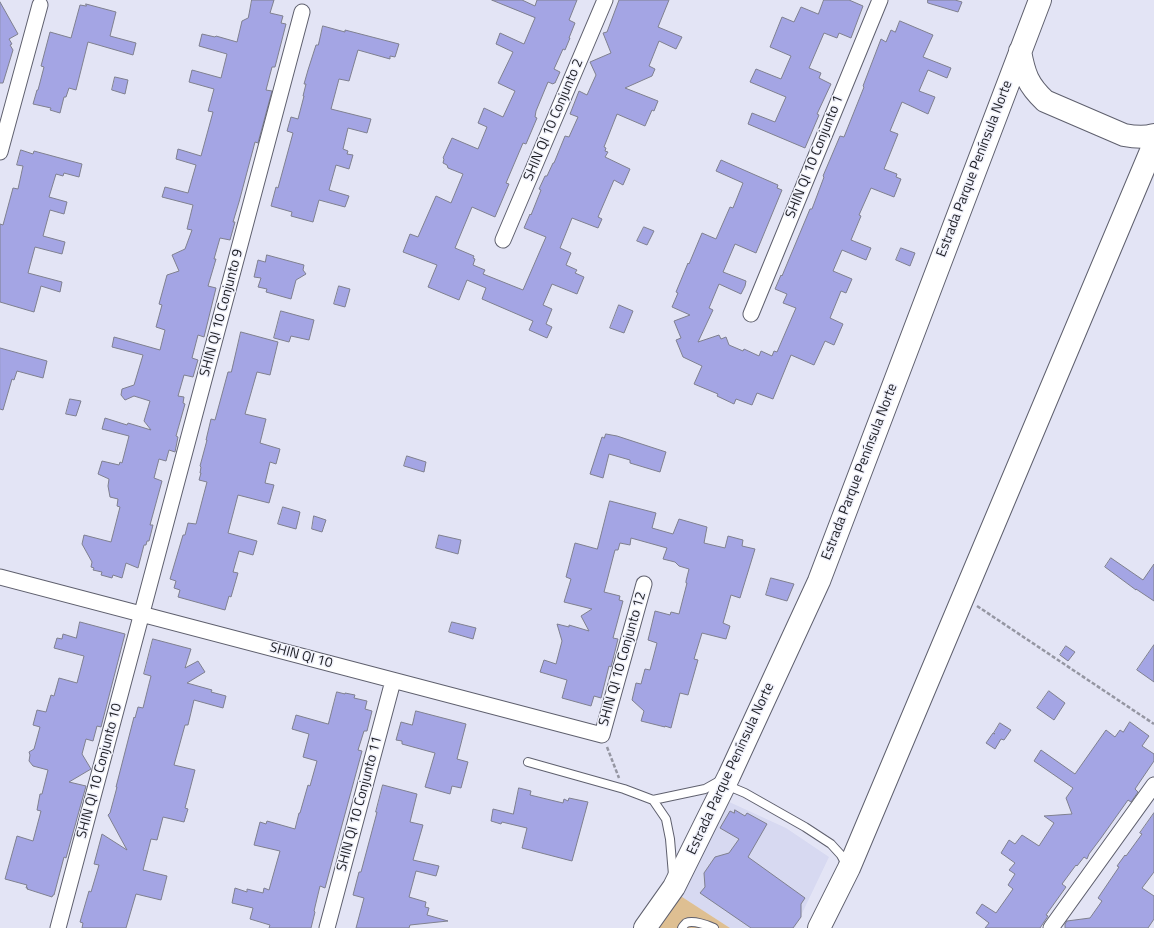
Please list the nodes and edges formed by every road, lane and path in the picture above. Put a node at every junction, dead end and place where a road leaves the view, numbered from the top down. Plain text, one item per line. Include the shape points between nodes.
1 (605, 0) edge
2 (880, 0) edge
3 (1040, 0) edge
4 (40, 5) dead end
5 (302, 12) dead end
6 (1020, 51) junction
7 (1154, 135) edge
8 (1154, 144) edge
9 (0, 152) edge
10 (503, 240) dead end
11 (751, 314) dead end
12 (0, 577) edge
13 (644, 584) dead end
14 (963, 597) junction
15 (142, 614) junction
16 (393, 681) junction
17 (1154, 724) edge
18 (602, 735) junction
19 (528, 762) dead end
20 (727, 780) junction
21 (1154, 785) edge
22 (624, 789) junction
23 (653, 800) junction
24 (849, 868) junction
25 (674, 887) junction
26 (58, 928) edge
27 (327, 928) edge
28 (645, 928) edge
29 (682, 928) edge
30 (714, 928) edge
31 (819, 928) edge
32 (1051, 928) edge

1 - 10 street, SHIN QI 10 Conjunto 2
2 - 11 street, SHIN QI 10 Conjunto 1
3 - 6 main road, Estrada Parque Península Norte
4 - 9 street
5 - 15 street, SHIN QI 10 Conjunto 9
6 - 7 main road via 1028,80 1035,92 1045,101 1124,135 1137,138
6 - 20 main road, Estrada Parque Península Norte via 819,581
8 - 14 main road
12 - 15 street, SHIN QI 10
13 - 18 street, SHIN QI 10 Conjunto 12
14 - 17 path
14 - 24 main road
15 - 16 street, SHIN QI 10
15 - 26 street, SHIN QI 10 Conjunto 10
16 - 18 street, SHIN QI 10
16 - 27 street, SHIN QI 10 Conjunto 11
18 - 22 path
19 - 22 lane
20 - 23 lane via 705,789
20 - 24 lane via 831,844
20 - 25 main road, Estrada Parque Península Norte
21 - 32 street
22 - 23 lane
23 - 25 lane via 666,819
24 - 31 main road
25 - 28 main road, Estrada Parque Península Norte
29 - 30 lane via 691,922

